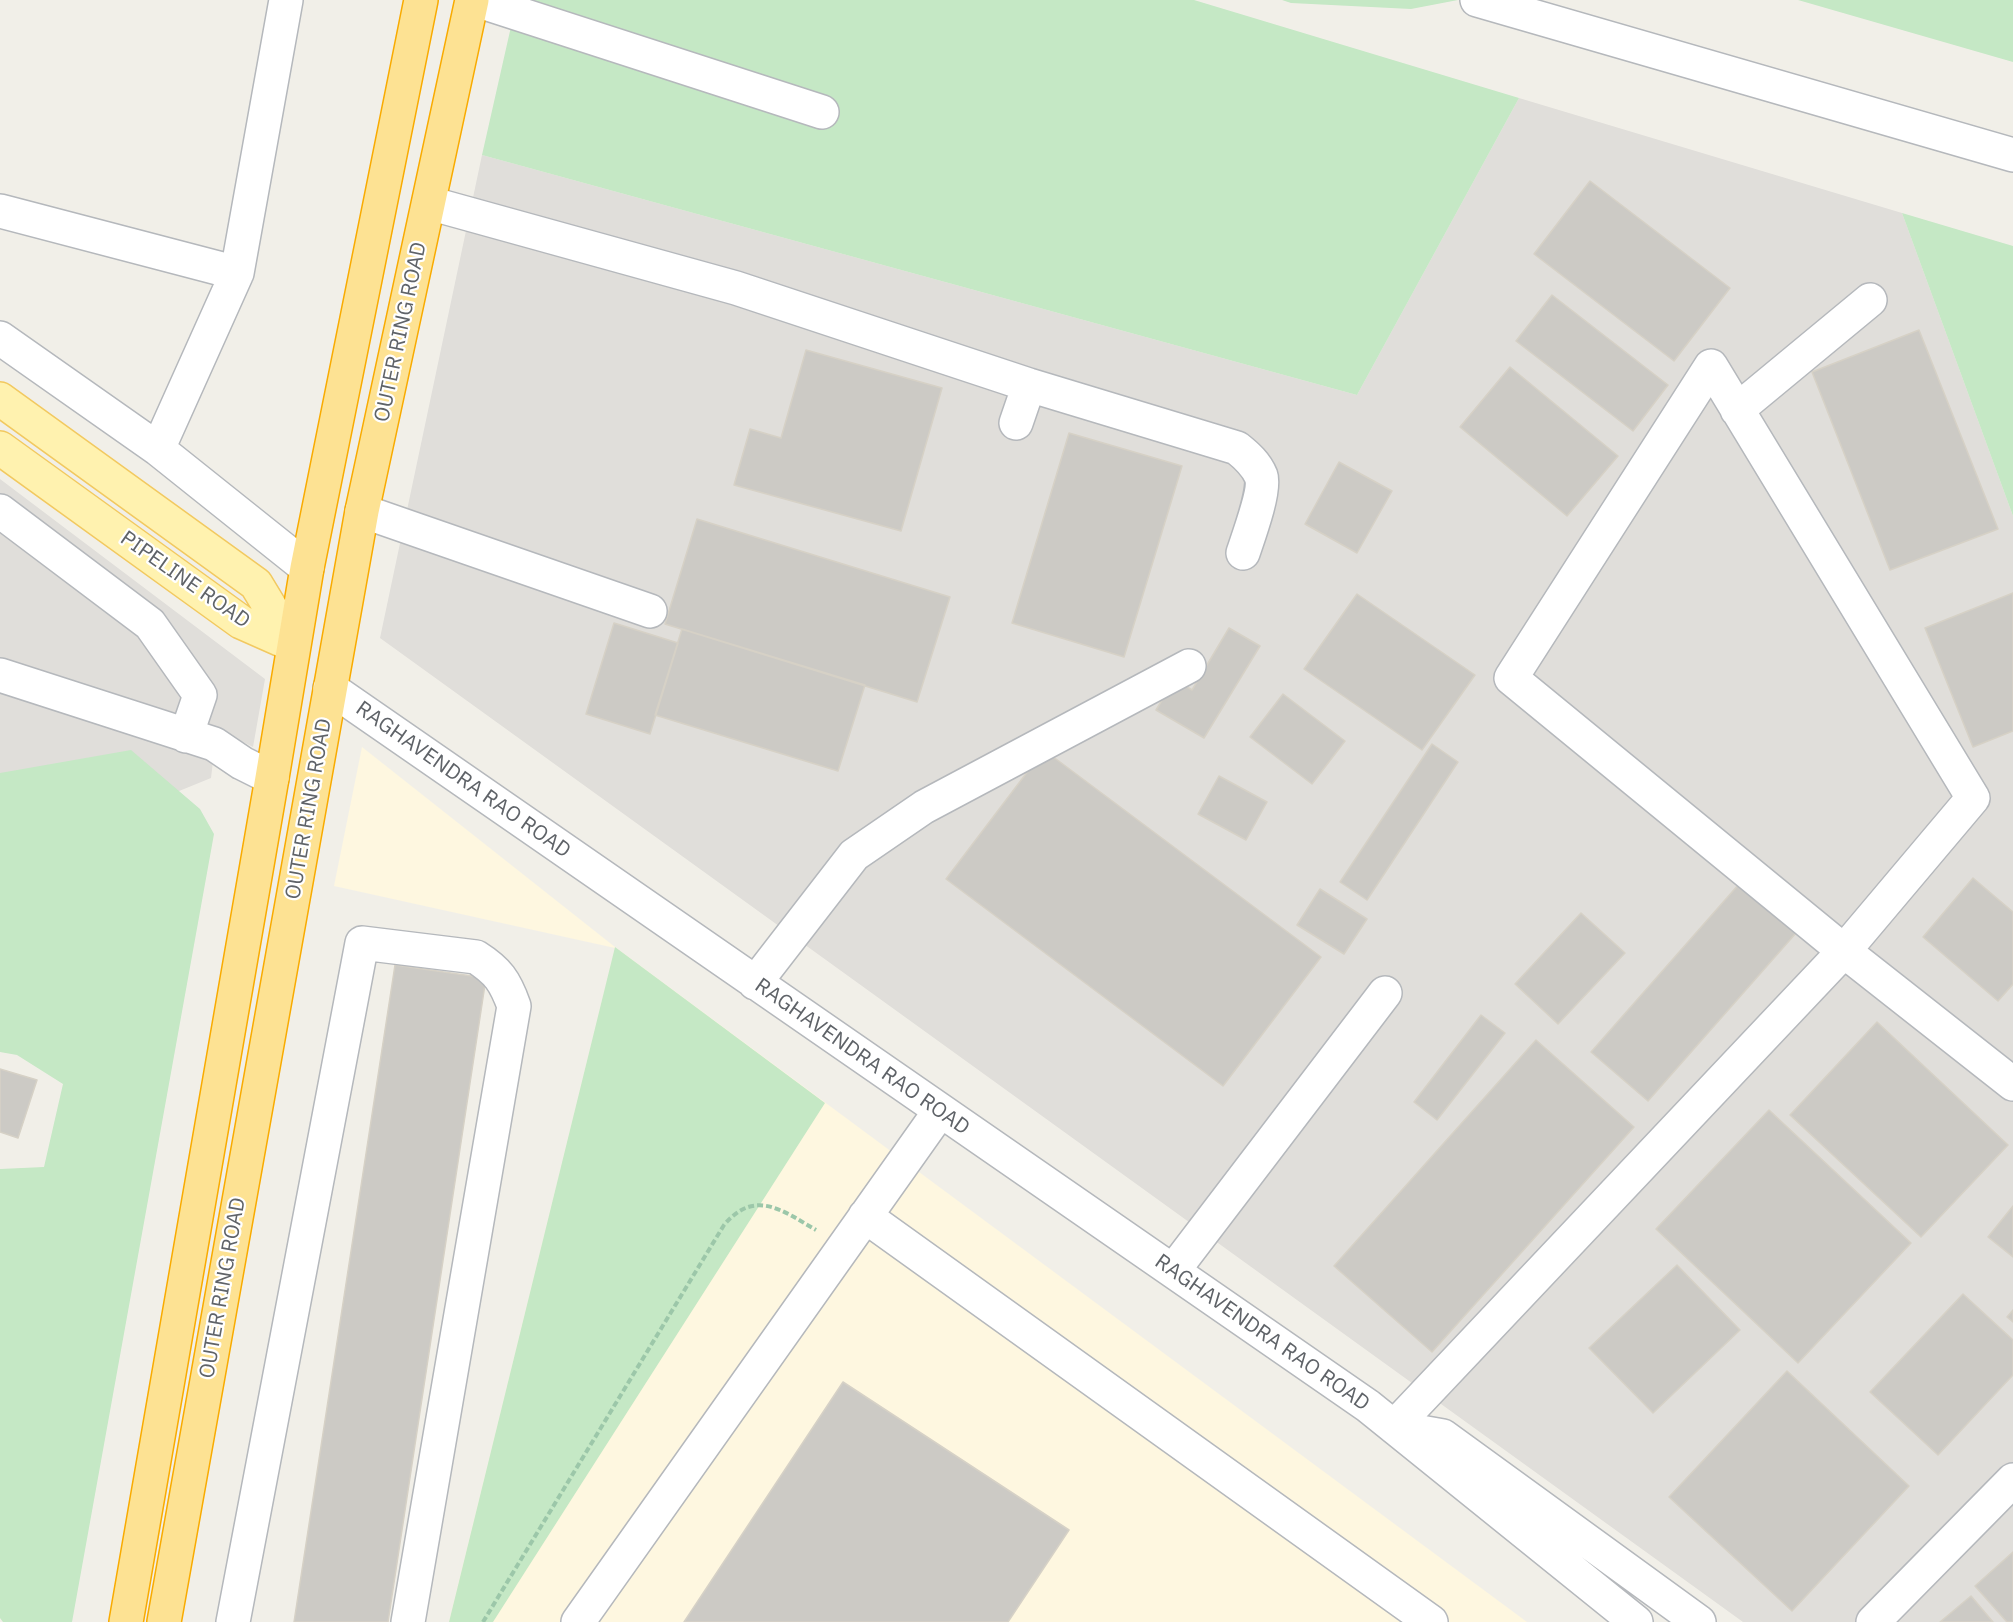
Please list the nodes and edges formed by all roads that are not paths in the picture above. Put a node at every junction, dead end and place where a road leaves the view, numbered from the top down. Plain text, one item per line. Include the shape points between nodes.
1 (286, 0) edge
2 (422, 0) edge
3 (474, 0) edge
4 (1477, 0) edge
5 (822, 111) dead end
6 (2013, 155) edge
7 (429, 203) junction
8 (0, 210) edge
9 (237, 273) junction
10 (1870, 300) dead end
11 (0, 338) edge
12 (1029, 385) junction
13 (0, 399) edge
14 (1737, 410) junction
15 (1016, 423) dead end
16 (0, 448) edge
17 (158, 449) junction
18 (362, 511) junction
19 (0, 512) edge
20 (159, 514) junction
21 (136, 546) junction
22 (1243, 553) dead end
23 (307, 568) junction
24 (650, 611) dead end
25 (293, 645) junction
26 (1189, 666) dead end
27 (0, 675) edge
28 (330, 688) junction
29 (186, 736) junction
30 (272, 778) junction
31 (1844, 951) junction
32 (755, 983) junction
33 (1385, 993) dead end
34 (2013, 1084) edge
35 (940, 1111) junction
36 (865, 1216) junction
37 (1173, 1271) junction
38 (1394, 1427) junction
39 (2013, 1480) edge
40 (126, 1622) edge
41 (164, 1622) edge
42 (233, 1622) edge
43 (408, 1622) edge
44 (578, 1622) edge
45 (1431, 1622) edge
46 (1636, 1622) edge
47 (1699, 1622) edge
48 (1873, 1622) edge

1 - 9 street
2 - 23 highway, OUTER RING ROAD
3 - 5 street
3 - 7 highway, OUTER RING ROAD
4 - 6 street
7 - 12 street via 735,288
7 - 18 highway, OUTER RING ROAD
8 - 9 street
9 - 17 street
10 - 14 street
11 - 17 street
12 - 15 street
12 - 22 street via 1237,448 1251,460 1262,478
13 - 20 main road, PIPELINE ROAD
14 - 31 street via 1973,798
14 - 31 street via 1711,366 1511,678
16 - 21 main road, PIPELINE ROAD
17 - 23 street
18 - 24 street
18 - 28 highway, OUTER RING ROAD
19 - 29 street via 150,624 200,695
20 - 21 main road
20 - 25 main road, PIPELINE ROAD via 256,584
21 - 25 main road, PIPELINE ROAD via 241,622
23 - 25 highway, OUTER RING ROAD
25 - 30 highway, OUTER RING ROAD
26 - 32 street via 924,807 854,855
27 - 29 street
28 - 32 street, RAGHAVENDRA RAO ROAD
28 - 41 highway, OUTER RING ROAD
29 - 30 street via 214,744
30 - 40 highway, OUTER RING ROAD
31 - 34 street
31 - 38 street
32 - 35 street, RAGHAVENDRA RAO ROAD
33 - 37 street
35 - 36 street
35 - 37 street, RAGHAVENDRA RAO ROAD
36 - 44 street
36 - 45 street
37 - 38 street, RAGHAVENDRA RAO ROAD
38 - 46 street, RAGHAVENDRA RAO ROAD
38 - 47 street, RAGHAVENDRA RAO ROAD via 1443,1436
39 - 48 street
42 - 43 street via 362,943 476,957 491,966 506,984 514,1006

